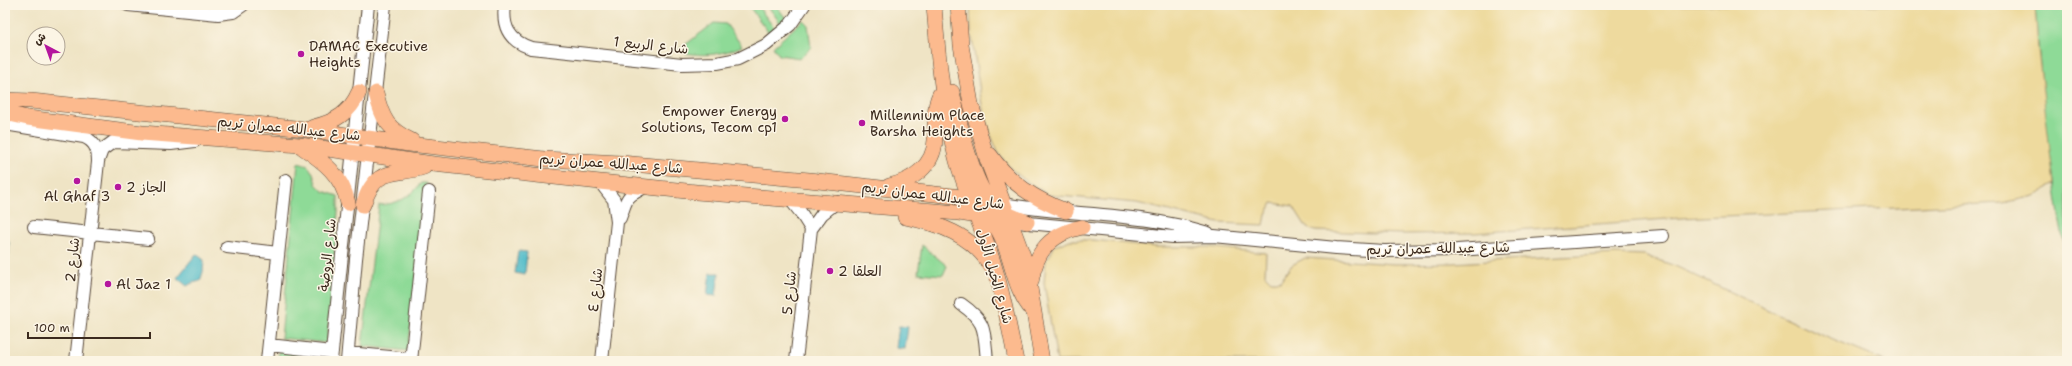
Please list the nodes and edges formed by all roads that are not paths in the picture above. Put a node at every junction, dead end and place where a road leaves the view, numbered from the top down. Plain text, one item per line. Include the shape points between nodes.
1 (128, 5) edge
2 (243, 5) edge
3 (368, 5) edge
4 (386, 5) edge
5 (505, 5) edge
6 (804, 5) edge
7 (934, 5) edge
8 (958, 5) edge
9 (940, 70) junction
10 (942, 89) junction
11 (359, 92) junction
12 (376, 93) junction
13 (5, 95) edge
14 (5, 100) edge
15 (31, 101) junction
16 (5, 113) edge
17 (5, 118) edge
18 (28, 118) junction
19 (5, 124) edge
20 (305, 129) junction
21 (355, 135) junction
22 (207, 137) junction
23 (371, 138) junction
24 (982, 143) junction
25 (300, 145) junction
26 (422, 146) junction
27 (353, 153) junction
28 (369, 156) junction
29 (98, 162) junction
30 (433, 164) junction
31 (286, 180) dead end
32 (600, 182) junction
33 (645, 187) junction
34 (881, 188) junction
35 (429, 192) dead end
36 (789, 198) junction
37 (837, 202) junction
38 (355, 204) junction
39 (876, 206) junction
40 (977, 209) junction
41 (1003, 211) junction
42 (1066, 211) junction
43 (617, 222) junction
44 (1027, 222) joint
45 (34, 227) dead end
46 (1082, 227) junction
47 (811, 229) junction
48 (90, 233) junction
49 (1214, 236) junction
50 (1663, 236) dead end
51 (148, 239) dead end
52 (986, 241) junction
53 (1004, 244) junction
54 (227, 248) dead end
55 (278, 253) junction
56 (995, 273) junction
57 (1031, 287) junction
58 (961, 304) dead end
59 (1034, 312) junction
60 (269, 345) junction
61 (332, 356) edge
62 (347, 357) edge
63 (411, 360) edge
64 (76, 361) edge
65 (267, 361) edge
66 (602, 361) edge
67 (796, 361) edge
68 (987, 361) edge
69 (1016, 361) edge
70 (1042, 361) edge

1 - 2 street via 218,14 233,12
3 - 11 street, شارع الروضة
4 - 12 street, شارع الروضة
5 - 6 street, شارع الربيع 1 via 504,23 507,31 517,42 530,48 682,64 705,64 738,59 766,45 790,25
7 - 9 main road, شارع الخيل الأول
8 - 24 main road, شارع الخيل الأول via 965,75
9 - 10 main road, شارع الخيل الأول
9 - 41 main road via 950,86 979,184
10 - 34 main road via 936,106 935,142 928,162 911,179
10 - 40 main road, شارع الخيل الأول via 951,138
11 - 20 main road via 356,101 343,115 331,123
11 - 21 street, شارع الروضة
12 - 23 street, شارع الروضة
12 - 26 main road via 382,115 391,128
13 - 15 main road
14 - 15 main road, شارع عبدالله عمران تريم
15 - 20 main road, شارع عبدالله عمران تريم
16 - 18 main road, شارع عبدالله عمران تريم
17 - 18 main road
18 - 22 main road, شارع عبدالله عمران تريم via 142,133
19 - 29 street via 90,139 96,148
20 - 21 main road, شارع عبدالله عمران تريم
21 - 23 main road, شارع عبدالله عمران تريم
21 - 27 street, شارع الروضة
22 - 25 main road, شارع عبدالله عمران تريم
22 - 29 street via 171,144 113,142 102,150
23 - 26 main road, شارع عبدالله عمران تريم
23 - 28 street, شارع الروضة
24 - 41 main road, شارع الخيل الأول
24 - 42 main road via 998,167 1019,187 1041,201
25 - 27 main road, شارع عبدالله عمران تريم
25 - 38 main road via 335,173
26 - 34 main road, شارع عبدالله عمران تريم
27 - 28 main road, شارع عبدالله عمران تريم
27 - 38 street, شارع الروضة
28 - 30 main road, شارع عبدالله عمران تريم
28 - 38 street, شارع الروضة
29 - 48 street, شارع 2
30 - 32 main road, شارع عبدالله عمران تريم
30 - 38 main road via 382,176
31 - 55 street
32 - 33 main road, شارع عبدالله عمران تريم
32 - 43 street, شارع ٤ via 614,200
33 - 36 main road, شارع عبدالله عمران تريم
33 - 43 street, شارع ٤ via 628,197
34 - 40 main road, شارع عبدالله عمران تريم via 953,196
35 - 63 street
36 - 37 main road, شارع عبدالله عمران تريم
36 - 47 street
37 - 39 main road, شارع عبدالله عمران تريم
37 - 47 street via 822,214
38 - 61 street, شارع الروضة
38 - 62 street, شارع الروضة
39 - 40 main road, شارع عبدالله عمران تريم
39 - 56 main road via 897,214 933,222 958,234 980,251
40 - 41 main road, شارع عبدالله عمران تريم
40 - 41 main road, شارع عبدالله عمران تريم
40 - 52 main road, شارع الخيل الأول
40 - 53 main road via 997,228
41 - 42 street, شارع عبدالله عمران تريم
41 - 44 main road
41 - 57 main road, شارع الخيل الأول via 1026,264
42 - 49 street, شارع عبدالله عمران تريم via 1150,220 1187,227
43 - 66 street, شارع ٤
44 - 46 street, شارع عبدالله عمران تريم
45 - 48 street
46 - 49 street, شارع عبدالله عمران تريم via 1173,237
46 - 57 main road via 1061,233 1045,246 1035,266
47 - 67 street, شارع 5
48 - 51 street
48 - 64 street, شارع 2
49 - 50 street, شارع عبدالله عمران تريم via 1336,248 1408,251
52 - 53 main road via 988,233 994,230
52 - 56 main road, شارع الخيل الأول
53 - 59 main road via 1018,287
54 - 55 street
55 - 60 street
56 - 69 main road, شارع الخيل الأول
57 - 59 main road, شارع الخيل الأول
58 - 68 street via 980,321 984,330
59 - 70 main road, شارع الخيل الأول
60 - 61 street
60 - 65 street
62 - 63 street

